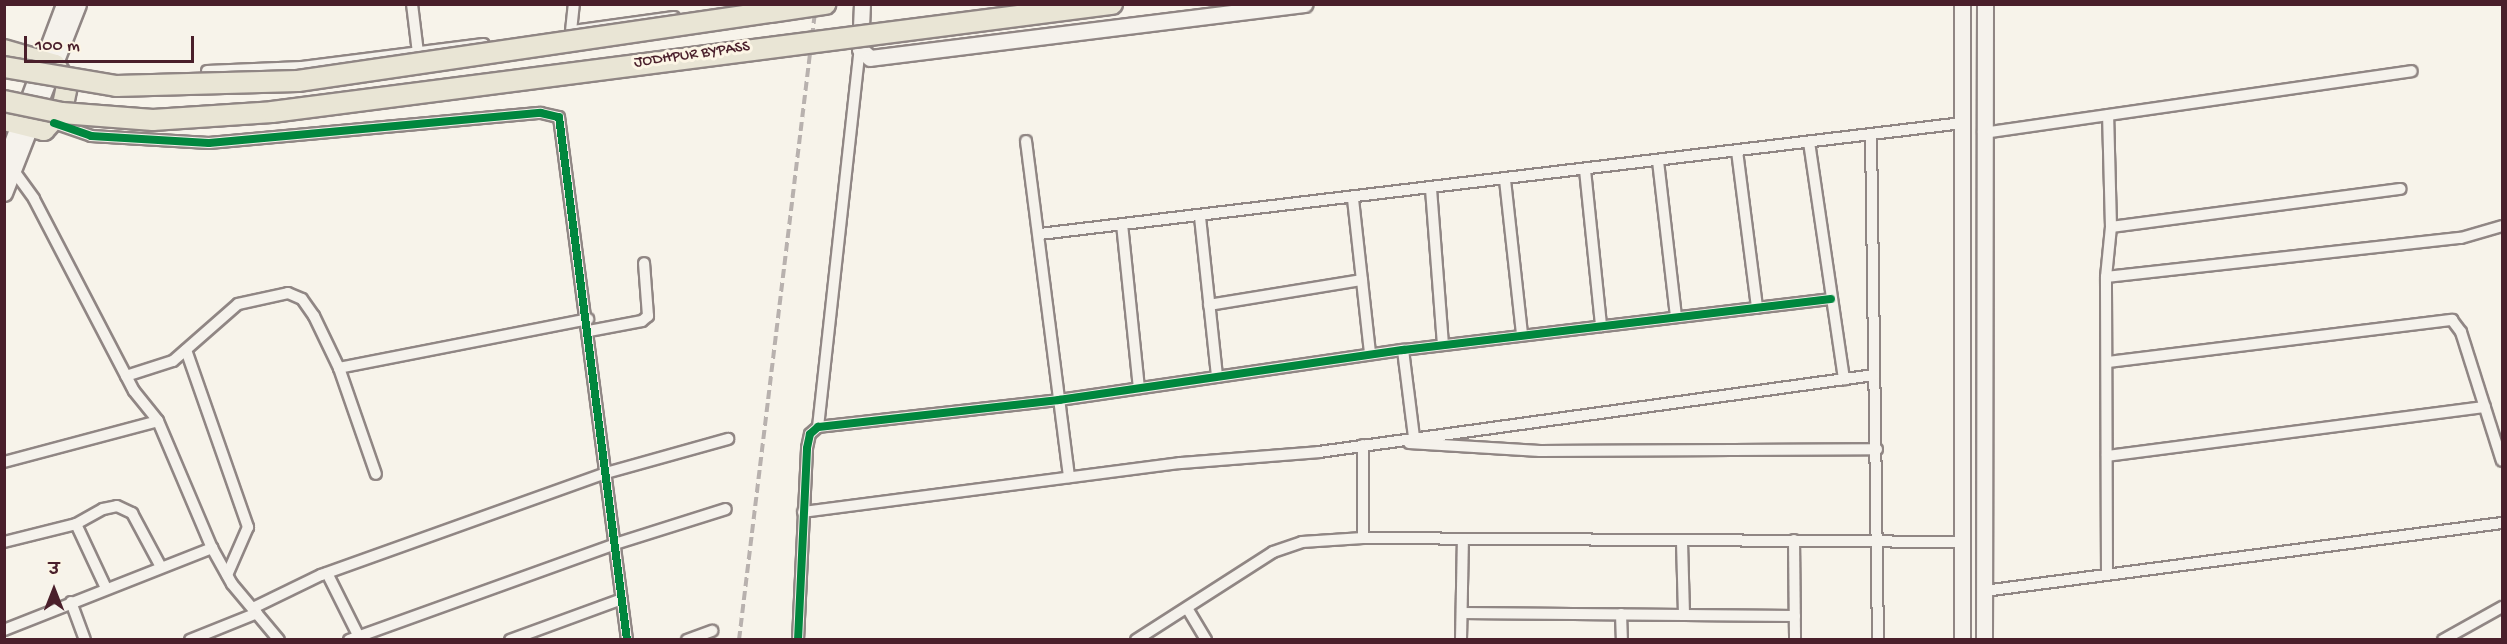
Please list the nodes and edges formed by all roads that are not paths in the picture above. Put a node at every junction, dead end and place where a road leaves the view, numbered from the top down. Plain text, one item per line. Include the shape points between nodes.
1 (64, 4) edge
2 (78, 4) edge
3 (412, 4) edge
4 (574, 4) edge
5 (766, 4) edge
6 (825, 4) edge
7 (862, 4) edge
8 (1112, 4) edge
9 (1305, 4) edge
10 (1962, 4) edge
11 (1985, 4) edge
12 (571, 31) junction
13 (860, 49) junction
14 (4, 50) edge
15 (418, 53) junction
16 (49, 62) junction
17 (4, 67) edge
18 (2412, 70) dead end
19 (207, 71) dead end
20 (4, 101) edge
21 (2108, 115) junction
22 (54, 123) junction
23 (1963, 123) junction
24 (18, 125) edge
25 (1983, 133) junction
26 (1871, 134) junction
27 (1026, 141) dead end
28 (1809, 142) junction
29 (1737, 151) junction
30 (1658, 161) junction
31 (9, 168) edge
32 (1585, 170) junction
33 (1505, 180) junction
34 (1431, 189) junction
35 (2401, 189) dead end
36 (4, 193) edge
37 (1353, 199) junction
38 (1200, 217) junction
39 (1122, 224) junction
40 (2502, 226) edge
41 (2111, 227) junction
42 (1040, 234) junction
43 (644, 263) dead end
44 (2106, 277) junction
45 (1362, 280) junction
46 (1831, 299) junction
47 (1209, 304) junction
48 (1757, 308) junction
49 (1676, 317) junction
50 (588, 325) junction
51 (1601, 326) junction
52 (1522, 336) junction
53 (1443, 345) junction
54 (1403, 350) junction
55 (186, 351) junction
56 (1370, 354) junction
57 (2108, 362) junction
58 (339, 368) junction
59 (1874, 375) junction
60 (126, 376) junction
61 (1217, 376) junction
62 (1844, 379) junction
63 (1139, 388) junction
64 (1059, 400) junction
65 (2485, 407) junction
66 (158, 421) junction
67 (818, 427) junction
68 (1414, 437) junction
69 (728, 439) dead end
70 (1388, 441) junction
71 (1363, 445) junction
72 (1877, 448) junction
73 (2107, 456) junction
74 (2502, 461) edge
75 (4, 462) edge
76 (606, 472) junction
77 (376, 474) dead end
78 (1069, 477) junction
79 (726, 509) dead end
80 (803, 512) junction
81 (2502, 523) edge
82 (76, 524) junction
83 (1363, 538) junction
84 (1463, 540) junction
85 (1794, 540) junction
86 (1682, 542) junction
87 (1962, 542) junction
88 (4, 543) edge
89 (615, 544) junction
90 (1878, 544) junction
91 (212, 548) junction
92 (161, 567) junction
93 (327, 573) junction
94 (227, 574) junction
95 (2107, 574) junction
96 (106, 588) junction
97 (1984, 591) junction
98 (622, 598) junction
99 (71, 602) junction
100 (2502, 607) edge
101 (1187, 608) junction
102 (255, 611) junction
103 (1462, 613) junction
104 (1684, 613) junction
105 (1621, 614) junction
106 (1795, 616) junction
107 (4, 630) edge
108 (712, 631) dead end
109 (354, 637) edge
110 (85, 639) edge
111 (190, 639) edge
112 (279, 639) edge
113 (510, 639) edge
114 (627, 639) edge
115 (687, 639) edge
116 (798, 639) edge
117 (1137, 639) edge
118 (1206, 639) edge
119 (1461, 639) edge
120 (1622, 639) edge
121 (1795, 639) edge
122 (1878, 639) edge
123 (1962, 639) edge
124 (1984, 639) edge
125 (2443, 639) edge

1 - 16 street
2 - 16 street
3 - 15 street
4 - 12 street
5 - 12 street
6 - 17 highway, bridge via 298,81 116,86
7 - 13 street
8 - 20 highway, JODHPUR BYPASS, bridge via 272,112 153,120 62,113
9 - 13 street via 880,57 870,58
10 - 23 street
11 - 25 street
12 - 15 street
13 - 67 street
14 - 16 highway
15 - 19 street via 302,67
16 - 22 highway via 67,86 62,110
16 - 24 street
18 - 21 street
21 - 25 street
21 - 41 street
22 - 24 highway via 44,130
22 - 50 street via 91,136 209,143 551,114 559,117
23 - 26 street
23 - 87 street
24 - 31 street
25 - 97 street
26 - 28 street
26 - 59 street
27 - 42 street
28 - 29 street
28 - 46 street
29 - 30 street
29 - 48 street
30 - 32 street
30 - 49 street
31 - 36 street
31 - 60 street via 34,199
32 - 33 street
32 - 51 street
33 - 34 street
33 - 52 street
34 - 37 street
34 - 53 street
35 - 41 street
37 - 38 street
37 - 45 street
38 - 39 street
38 - 47 street
39 - 42 street
39 - 63 street
40 - 44 street via 2461,238
41 - 44 street
42 - 64 street
43 - 50 street via 648,316 642,321
44 - 57 street
45 - 47 street
45 - 56 street
46 - 48 street
46 - 62 street
47 - 61 street
48 - 49 street
49 - 51 street
50 - 58 street
50 - 76 street
51 - 52 street
52 - 53 street
53 - 54 street
54 - 56 street
54 - 68 street
55 - 58 street via 238,304 288,293 302,299 314,316
55 - 60 street via 173,361
55 - 94 street via 248,527
56 - 61 street
57 - 65 street via 2452,320 2461,332
57 - 73 street
58 - 77 street
59 - 62 street
59 - 72 street
60 - 66 street
61 - 63 street
62 - 68 street
63 - 64 street
64 - 67 street
64 - 78 street
65 - 73 street
65 - 74 street
66 - 75 street
66 - 91 street
67 - 80 street via 810,434 807,448
68 - 70 street
69 - 76 street
70 - 71 street
70 - 72 street via 1540,451
71 - 78 street
71 - 83 street
72 - 90 street
73 - 95 street
76 - 89 street
76 - 93 street
78 - 80 street
79 - 89 street
80 - 116 street
81 - 95 street
82 - 88 street
82 - 92 street via 103,508 125,508 132,513
82 - 96 street
83 - 84 street
83 - 101 street via 1302,542 1273,552
84 - 86 street
84 - 103 street
85 - 86 street
85 - 90 street
85 - 106 street
86 - 104 street
87 - 90 street
87 - 123 street
89 - 98 street
89 - 109 street
90 - 122 street
91 - 92 street
91 - 94 street
92 - 96 street
93 - 102 street
93 - 109 street
94 - 102 street
95 - 97 street
96 - 99 street
97 - 124 street
98 - 113 street
98 - 114 street
99 - 107 street
99 - 110 street
100 - 125 street
101 - 117 street
101 - 118 street
102 - 111 street
102 - 112 street
103 - 105 street
103 - 119 street
104 - 105 street
104 - 106 street
105 - 120 street
106 - 121 street
108 - 115 street

